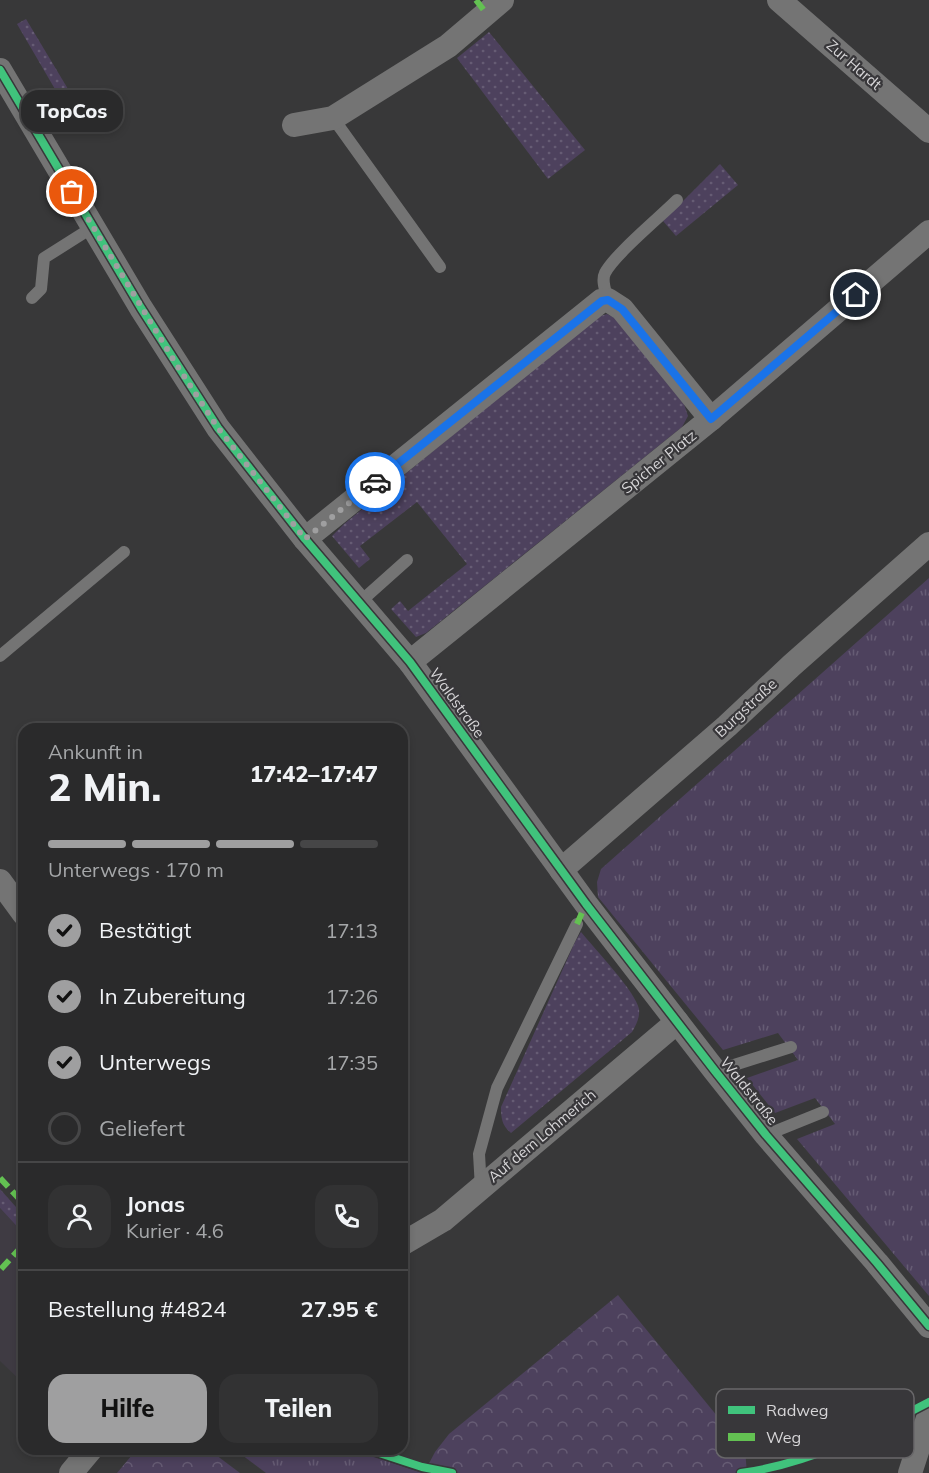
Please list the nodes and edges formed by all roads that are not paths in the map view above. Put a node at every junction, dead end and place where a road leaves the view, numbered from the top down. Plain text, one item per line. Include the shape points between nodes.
1 (500, 0) edge
2 (779, 0) edge
3 (0, 70) edge
4 (333, 118) junction
5 (294, 125) dead end
6 (929, 131) edge
7 (677, 200) dead end
8 (93, 226) junction
9 (929, 232) edge
10 (440, 267) dead end
11 (32, 298) dead end
12 (608, 300) junction
13 (711, 419) junction
14 (305, 539) junction
15 (929, 544) edge
16 (124, 552) dead end
17 (407, 560) dead end
18 (360, 602) junction
19 (0, 656) edge
20 (410, 662) junction
21 (561, 870) junction
22 (0, 881) edge
23 (18, 906) edge
24 (577, 924) dead end
25 (677, 1022) junction
26 (791, 1047) dead end
27 (715, 1071) junction
28 (823, 1112) dead end
29 (766, 1135) junction
30 (481, 1188) junction
31 (408, 1240) edge
32 (929, 1326) edge
33 (929, 1415) edge
34 (86, 1455) edge
35 (71, 1473) edge
36 (910, 1473) edge

1 - 4 street via 448,46
2 - 6 street, Zur Hardt
3 - 8 street, Waldstraße
4 - 5 street
4 - 10 lane
7 - 12 lane via 604,274
8 - 11 lane via 44,258 41,289
8 - 14 street, Waldstraße via 218,428
9 - 13 street, Spicher Platz
12 - 13 street via 622,309
12 - 14 street via 596,304
13 - 20 street, Spicher Platz
14 - 18 street, Waldstraße
15 - 21 street, Burgstraße
16 - 19 lane
17 - 18 lane
18 - 20 street, Waldstraße
20 - 21 street, Waldstraße
21 - 25 street, Waldstraße
22 - 23 street
24 - 30 lane via 497,1089 479,1154
25 - 27 street, Waldstraße
25 - 30 street, Auf dem Lohmerich
26 - 27 lane
27 - 29 street, Waldstraße
28 - 29 lane
29 - 32 street, Waldstraße
30 - 31 street, Auf dem Lohmerich via 443,1220
33 - 36 street
34 - 35 street

